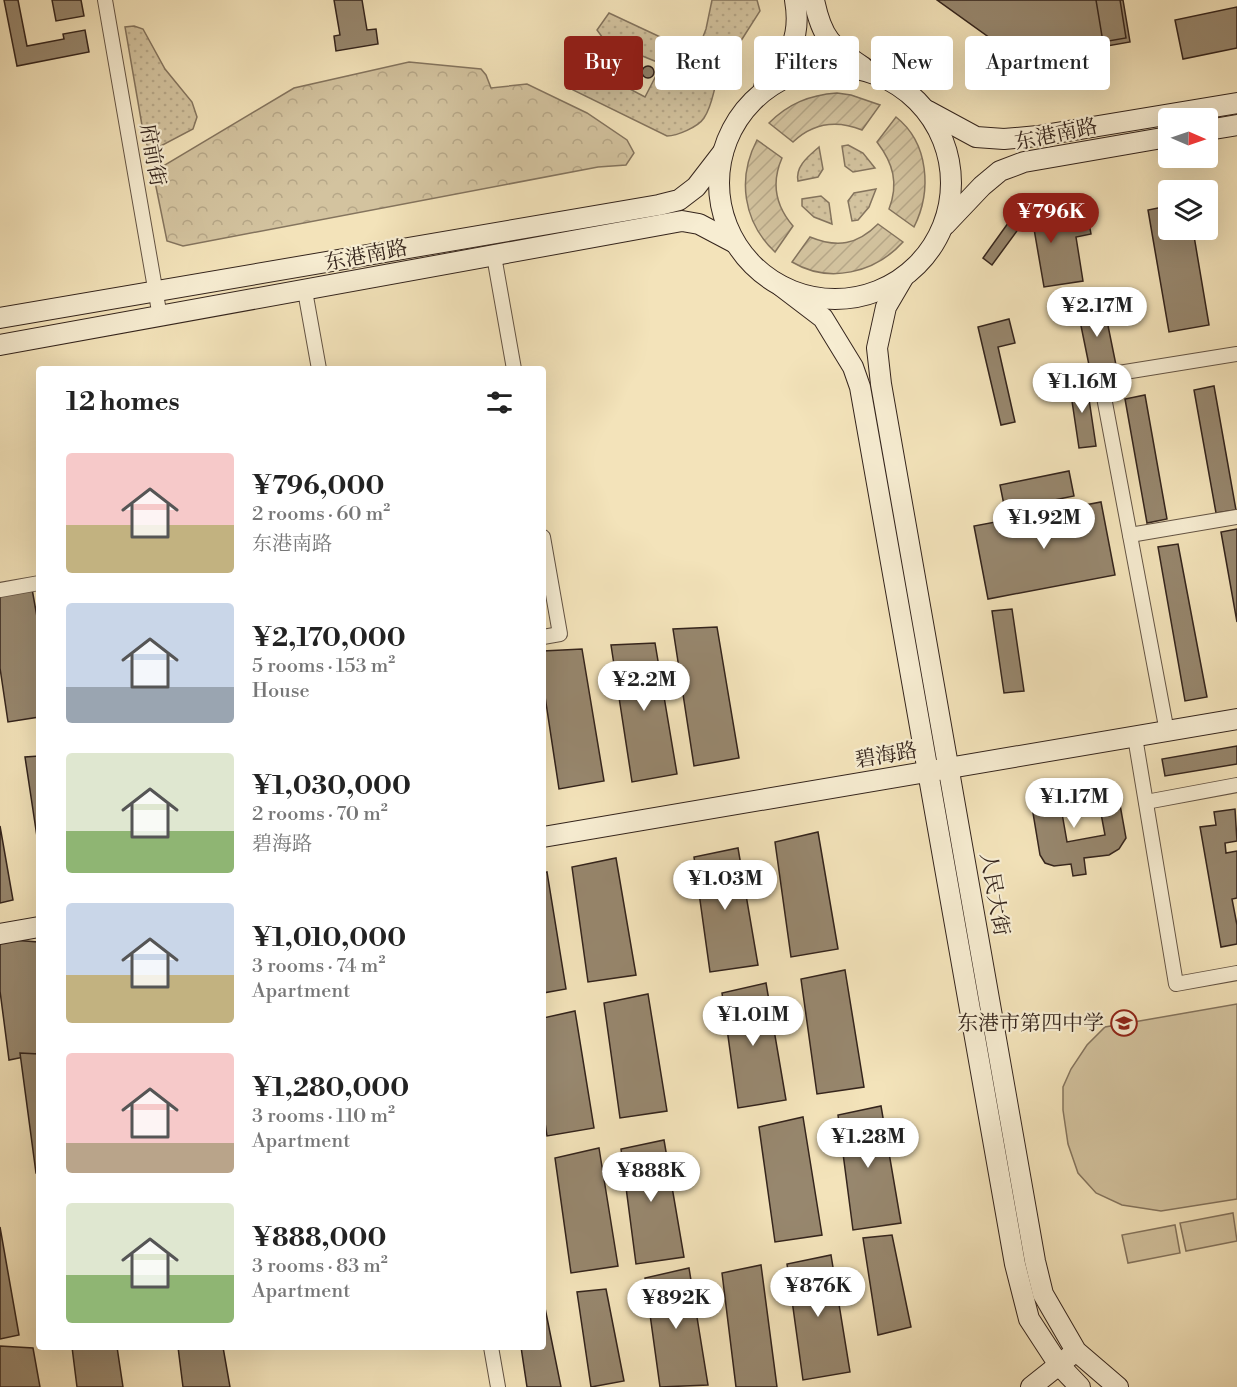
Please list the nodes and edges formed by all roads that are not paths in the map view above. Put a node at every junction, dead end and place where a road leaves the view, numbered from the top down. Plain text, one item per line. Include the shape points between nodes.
1 (105, 0) edge
2 (795, 0) edge
3 (814, 0) edge
4 (871, 72) edge
5 (871, 73) edge
6 (904, 90) edge
7 (754, 99) junction
8 (1237, 103) edge
9 (924, 108) junction
10 (1237, 125) edge
11 (1218, 128) edge
12 (1158, 139) edge
13 (723, 152) junction
14 (941, 230) junction
15 (735, 243) junction
16 (494, 256) junction
17 (903, 278) junction
18 (781, 286) junction
19 (156, 291) junction
20 (305, 291) junction
21 (160, 317) junction
22 (0, 318) edge
23 (0, 345) edge
24 (1237, 354) edge
25 (318, 366) edge
26 (513, 366) edge
27 (1237, 517) edge
28 (1130, 535) junction
29 (546, 554) edge
30 (36, 584) edge
31 (0, 590) edge
32 (546, 636) edge
33 (1237, 719) edge
34 (1167, 732) junction
35 (1135, 737) junction
36 (949, 769) junction
37 (928, 772) junction
38 (1237, 785) edge
39 (1146, 802) junction
40 (546, 836) edge
41 (36, 928) edge
42 (0, 934) edge
43 (1237, 973) edge
44 (492, 1350) edge
45 (1077, 1351) junction
46 (1059, 1365) junction
47 (498, 1387) edge
48 (1031, 1387) edge
49 (1080, 1387) edge
50 (1118, 1387) edge

1 - 19 street, 府前街
2 - 7 main road via 795,35 789,54
3 - 4 main road via 827,40
5 - 7 main road via 841,66 810,69 780,80
6 - 9 main road
7 - 13 main road via 735,124
8 - 9 main road, 东港南路 via 1004,139 976,137
9 - 14 main road via 941,134 950,164 950,198
10 - 11 main road
12 - 14 main road, 东港南路 via 1024,162 1000,171
13 - 15 main road via 719,184 723,215
13 - 19 main road, 东港南路 via 696,187 679,200 659,205
14 - 17 main road via 926,256
15 - 16 main road, 东港南路 via 699,224 682,221
15 - 18 main road via 756,268
16 - 20 main road, 东港南路
16 - 26 street
17 - 18 main road via 875,292 843,299 813,298
17 - 36 main road, 人民大街 via 886,307 877,348
18 - 37 main road via 823,318 853,367 860,387
19 - 21 street, 府前街
19 - 22 main road, 东港南路
20 - 21 main road, 东港南路
20 - 25 street
21 - 23 main road, 东港南路
24 - 28 street via 1100,376
27 - 28 street
28 - 34 street
29 - 32 street via 560,634
30 - 31 street
33 - 34 main road, 碧海路
34 - 35 main road, 碧海路
35 - 36 main road, 碧海路
35 - 39 street
36 - 37 main road, 碧海路
36 - 45 main road, 人民大街 via 1035,1261 1043,1294
37 - 40 main road, 碧海路
37 - 46 main road via 1015,1264 1029,1319
38 - 39 street
39 - 43 street via 1176,984
41 - 42 main road
44 - 47 street
45 - 46 main road
45 - 50 main road, 人民大街
46 - 48 main road
46 - 49 main road

